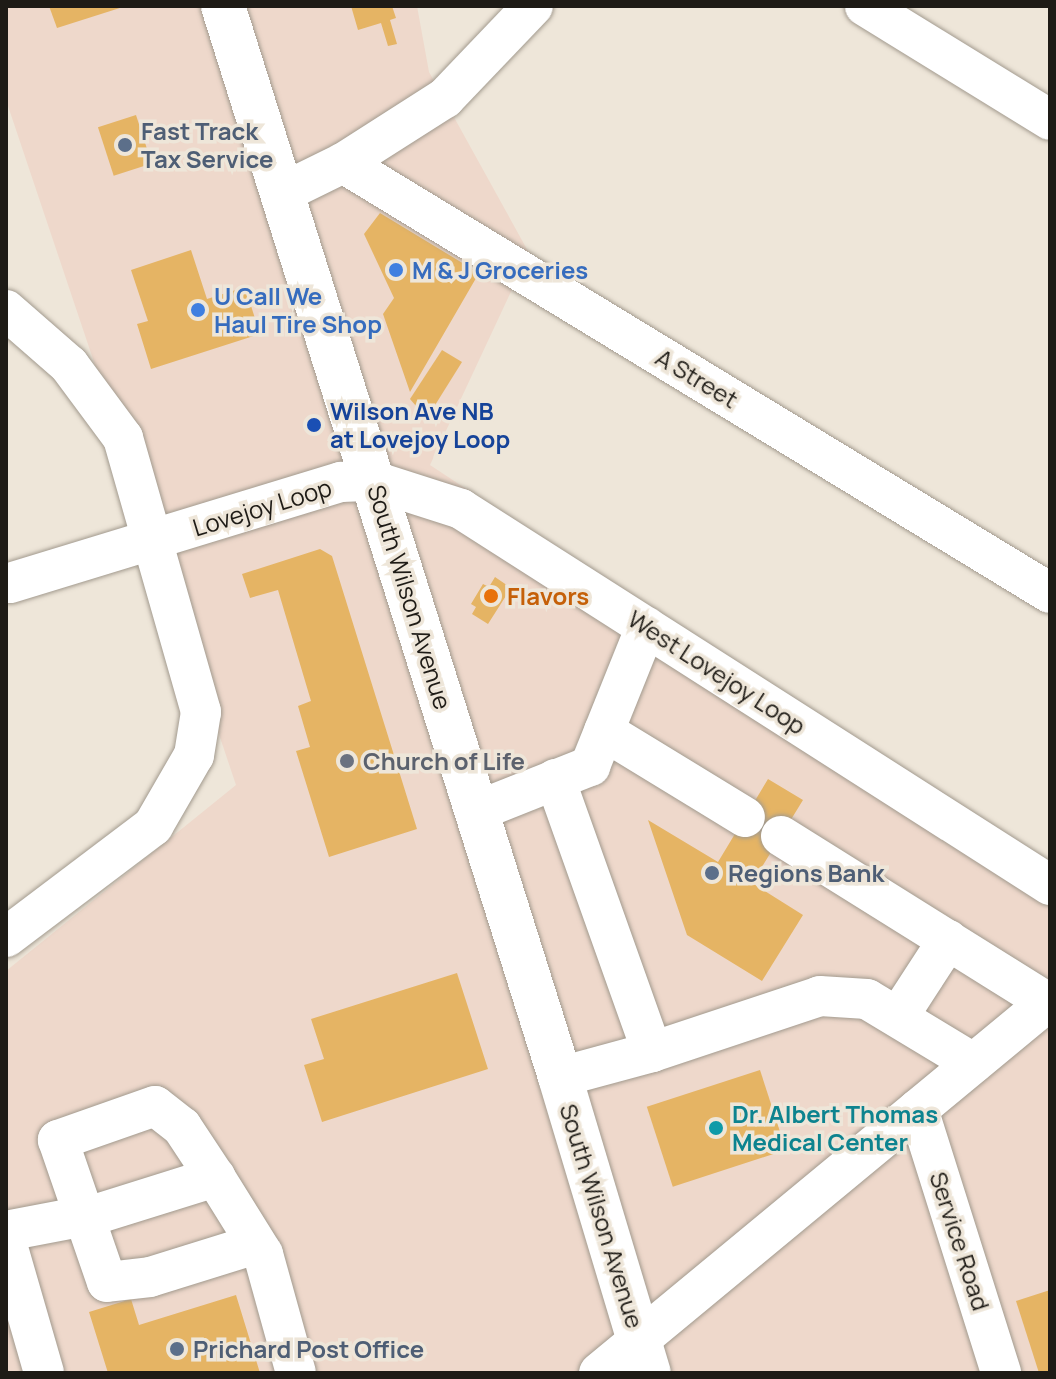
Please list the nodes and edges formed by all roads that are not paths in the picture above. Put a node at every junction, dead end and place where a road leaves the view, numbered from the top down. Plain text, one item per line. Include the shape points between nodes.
1 (223, 6) edge
2 (533, 6) edge
3 (865, 6) edge
4 (1050, 120) edge
5 (343, 163) junction
6 (282, 193) junction
7 (6, 310) edge
8 (374, 481) junction
9 (152, 541) junction
10 (10, 583) dead end
11 (1050, 593) edge
12 (646, 627) junction
13 (604, 731) junction
14 (555, 779) junction
15 (477, 811) junction
16 (745, 817) dead end
17 (781, 836) dead end
18 (1050, 885) edge
19 (14, 930) edge
20 (948, 940) junction
21 (6, 962) edge
22 (1049, 1001) edge
23 (898, 1017) junction
24 (652, 1052) junction
25 (973, 1063) junction
26 (560, 1077) junction
27 (918, 1109) junction
28 (215, 1177) junction
29 (86, 1216) junction
30 (6, 1231) edge
31 (6, 1241) edge
32 (256, 1244) junction
33 (644, 1356) edge
34 (44, 1373) edge
35 (296, 1373) edge
36 (599, 1373) edge
37 (1001, 1373) edge

1 - 6 main road, South Wilson Avenue
2 - 5 street via 445,98
3 - 4 street
5 - 6 street
5 - 11 street, A Street
6 - 8 main road, South Wilson Avenue
7 - 9 street via 69,365 123,438
8 - 9 street, Lovejoy Loop via 341,482
8 - 12 street, West Lovejoy Loop via 461,509
8 - 15 main road, South Wilson Avenue
9 - 10 street, Lovejoy Loop
9 - 19 street via 201,712 194,755 153,826
12 - 13 street
12 - 18 street, West Lovejoy Loop
13 - 14 street via 590,766
13 - 16 street
14 - 15 street
14 - 24 street
15 - 26 main road, South Wilson Avenue
17 - 20 street
19 - 21 street
20 - 22 street
20 - 23 street
22 - 25 street
23 - 24 street via 867,999 820,996
23 - 25 street
24 - 26 street
25 - 27 street
26 - 33 main road, South Wilson Avenue
27 - 33 street
27 - 37 street, Service Road
28 - 29 street
28 - 29 street via 182,1127 155,1106 58,1140
28 - 32 street
29 - 30 street
29 - 32 street via 107,1282 150,1277
31 - 34 street
32 - 35 street
33 - 36 street

